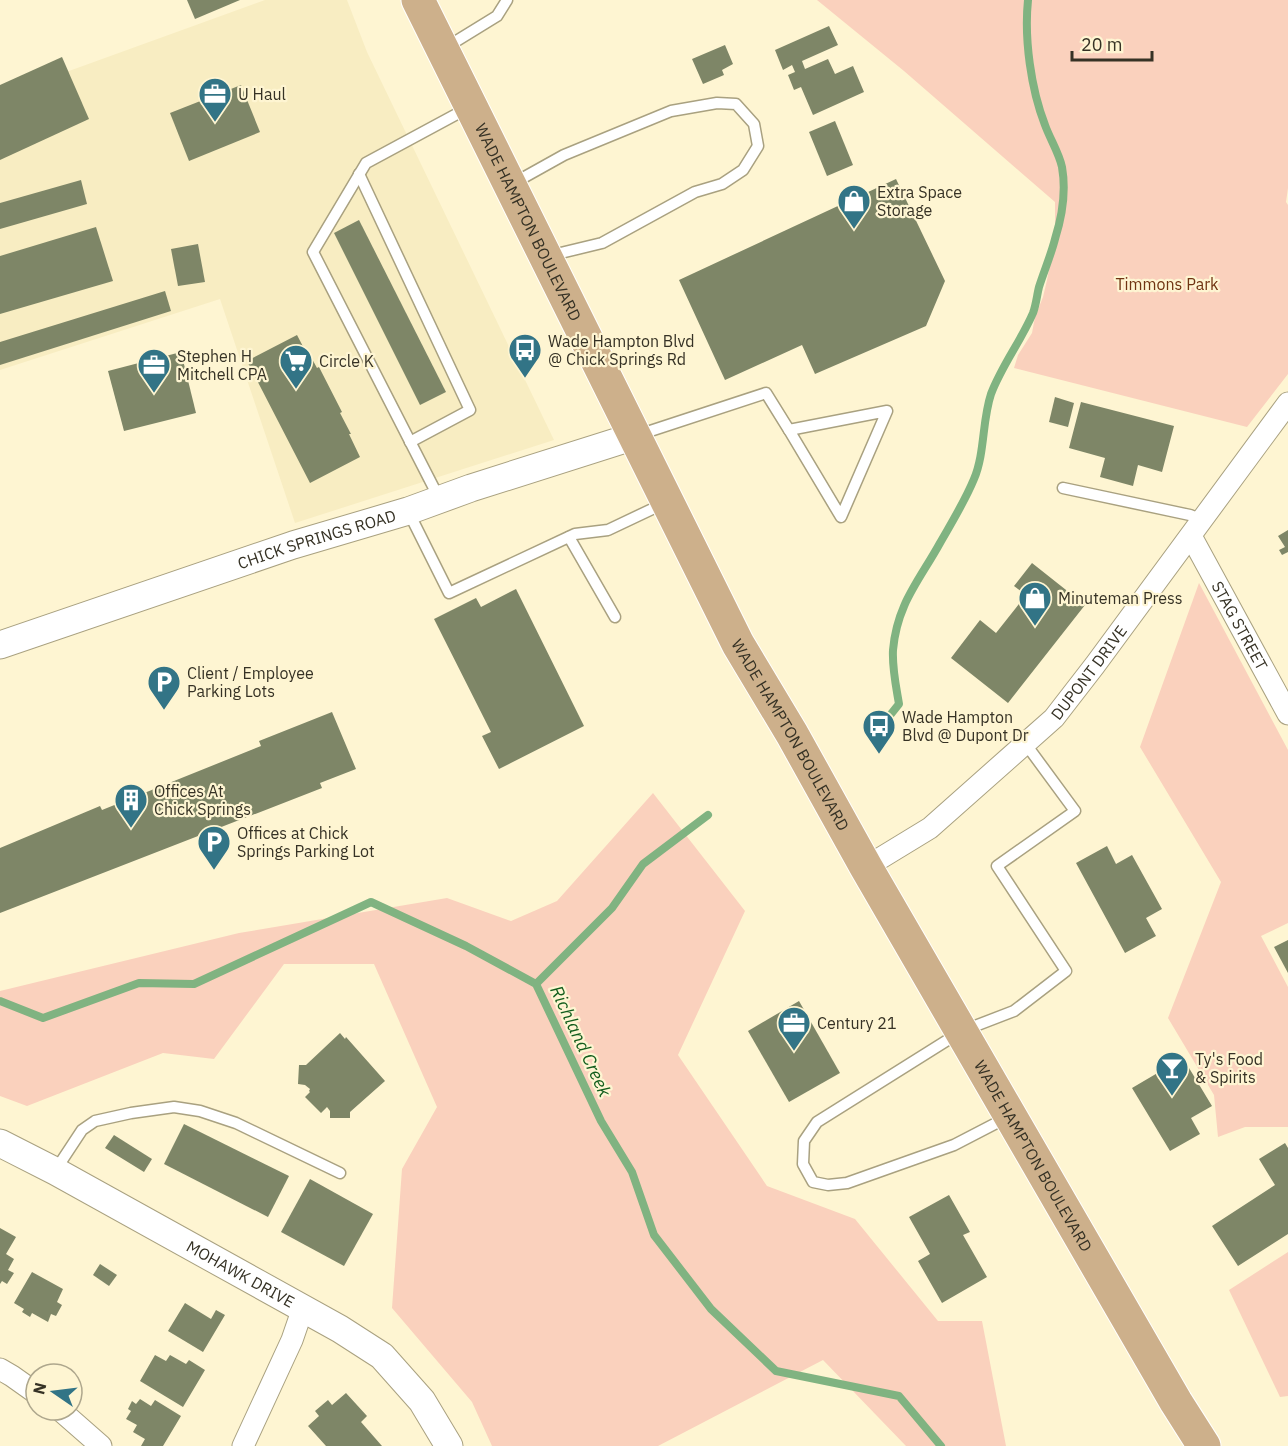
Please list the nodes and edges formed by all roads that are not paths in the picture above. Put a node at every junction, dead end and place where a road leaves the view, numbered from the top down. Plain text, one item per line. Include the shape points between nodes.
1 (418, 0) edge
2 (507, 0) edge
3 (442, 50) junction
4 (471, 107) junction
5 (359, 174) junction
6 (510, 185) junction
7 (545, 257) junction
8 (1288, 403) edge
9 (789, 430) junction
10 (635, 436) junction
11 (410, 442) junction
12 (1064, 488) dead end
13 (440, 500) junction
14 (668, 502) junction
15 (408, 511) junction
16 (1197, 528) junction
17 (569, 537) junction
18 (615, 617) dead end
19 (0, 645) edge
20 (1288, 714) edge
21 (1025, 743) junction
22 (866, 867) junction
23 (962, 1031) junction
24 (1011, 1115) junction
25 (0, 1143) edge
26 (55, 1171) junction
27 (340, 1173) dead end
28 (303, 1308) junction
29 (0, 1369) edge
30 (24, 1384) edge
31 (74, 1422) edge
32 (101, 1446) edge
33 (243, 1446) edge
34 (449, 1446) edge
35 (1204, 1446) edge

1 - 3 main road, WADE HAMPTON BOULEVARD
2 - 3 lane via 497,16
3 - 4 main road, WADE HAMPTON BOULEVARD
4 - 5 lane via 366,163
4 - 6 main road, WADE HAMPTON BOULEVARD
5 - 11 lane via 314,252
5 - 11 lane via 470,410
6 - 7 main road, WADE HAMPTON BOULEVARD
6 - 7 lane via 564,155 671,111 717,103 736,104 754,124 758,146 743,170 722,184 695,192 602,243
7 - 10 main road, WADE HAMPTON BOULEVARD
8 - 16 street, DUPONT DRIVE
9 - 9 lane via 887,411 842,517 824,488
9 - 10 lane via 766,393
10 - 13 street, CHICK SPRINGS ROAD
10 - 14 main road, WADE HAMPTON BOULEVARD
11 - 13 lane
12 - 16 lane via 1190,515
13 - 15 street, CHICK SPRINGS ROAD
14 - 17 lane via 608,530
14 - 22 main road, WADE HAMPTON BOULEVARD via 738,644
15 - 17 lane via 448,592
15 - 19 street, CHICK SPRINGS ROAD via 293,545
16 - 20 street, STAG STREET
16 - 21 street, DUPONT DRIVE via 1054,718
17 - 18 lane
21 - 22 street, DUPONT DRIVE via 930,828
21 - 23 lane via 1076,811 997,866 1065,970 1014,1011
22 - 23 main road, WADE HAMPTON BOULEVARD
23 - 24 main road, WADE HAMPTON BOULEVARD
23 - 24 lane via 817,1122 804,1142 803,1164 813,1182 847,1183 954,1145
24 - 35 main road, WADE HAMPTON BOULEVARD
25 - 26 street, MOHAWK DRIVE
26 - 27 lane via 82,1130 95,1121 174,1107 236,1123
26 - 28 street, MOHAWK DRIVE
28 - 33 street
28 - 34 street, MOHAWK DRIVE via 382,1356 422,1401
29 - 30 street
31 - 32 street

